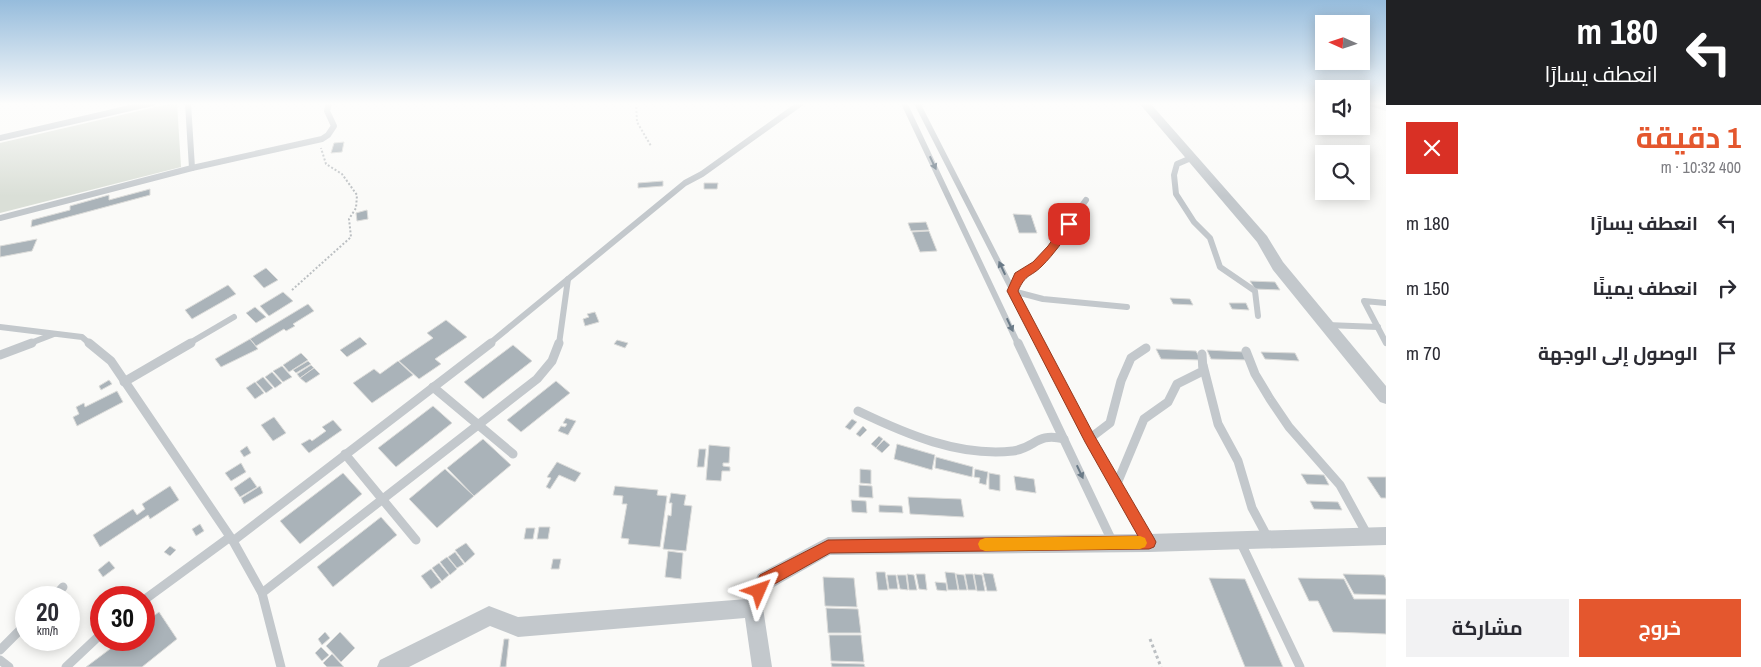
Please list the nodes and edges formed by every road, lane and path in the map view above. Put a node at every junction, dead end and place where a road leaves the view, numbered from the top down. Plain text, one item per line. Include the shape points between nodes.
1 (17, 134) edge
2 (190, 134) edge
3 (329, 134) edge
4 (644, 134) edge
5 (758, 134) edge
6 (919, 134) edge
7 (933, 134) edge
8 (1171, 134) edge
9 (0, 138) edge
10 (322, 138) junction
11 (651, 146) dead end
12 (1191, 158) junction
13 (192, 168) junction
14 (1086, 200) dead end
15 (0, 218) edge
16 (568, 279) junction
17 (292, 290) dead end
18 (1013, 291) junction
19 (1386, 304) edge
20 (1127, 307) dead end
21 (1258, 316) dead end
22 (234, 317) dead end
23 (1325, 325) junction
24 (0, 327) edge
25 (1378, 327) junction
26 (55, 334) junction
27 (1386, 343) edge
28 (1146, 348) dead end
29 (1246, 351) dead end
30 (1202, 354) dead end
31 (0, 355) edge
32 (1203, 365) junction
33 (124, 382) junction
34 (433, 386) junction
35 (1386, 397) edge
36 (858, 411) dead end
37 (478, 425) junction
38 (1089, 438) junction
39 (1064, 439) junction
40 (345, 454) junction
41 (513, 454) dead end
42 (1116, 486) junction
43 (383, 499) junction
44 (1377, 536) edge
45 (1268, 538) junction
46 (231, 539) junction
47 (1239, 539) junction
48 (416, 540) dead end
49 (1149, 542) junction
50 (1113, 543) junction
51 (155, 592) edge
52 (262, 593) junction
53 (753, 608) junction
54 (15, 635) edge
55 (1150, 639) dead end
56 (90, 644) edge
57 (0, 650) edge
58 (0, 660) edge
59 (9, 667) edge
60 (66, 667) edge
61 (281, 667) edge
62 (387, 667) edge
63 (762, 667) edge
64 (1161, 667) edge
65 (1300, 667) edge

1 - 9 lane
2 - 13 lane
3 - 10 lane
4 - 11 path
5 - 16 lane via 685,183
6 -> 39 lane
18 -> 7 lane
8 - 12 street
10 - 13 lane
10 - 17 path via 326,164 342,174 357,195 356,208 349,219 352,237
12 - 21 lane via 1177,164 1174,175 1176,194 1194,222 1210,238 1220,267 1255,291
12 - 23 street via 1262,239 1278,266
13 - 15 lane
14 - 18 lane via 1052,249 1037,265 1019,276
16 - 34 lane
16 - 37 lane via 559,344 552,361 537,379
18 - 20 lane via 1043,299
18 - 38 lane
19 - 25 lane via 1364,301
22 - 33 lane
23 - 25 lane
23 - 35 street
24 - 26 lane
25 - 27 lane
26 - 31 lane
26 - 33 lane via 82,337 111,361
28 - 38 lane via 1131,358 1110,423
29 - 44 lane via 1255,374 1289,427 1340,485 1349,504
30 - 32 lane
32 - 42 lane via 1203,371 1177,384 1168,402 1144,419
32 - 45 lane via 1218,424 1238,461 1252,508
33 - 46 lane
34 - 37 lane
34 - 40 lane
36 - 39 lane via 901,430 956,448 1017,451 1049,436
37 - 41 lane
37 - 43 lane
38 - 42 lane
39 -> 50 lane
40 - 43 lane
40 - 46 lane
42 - 49 lane
43 - 48 lane
43 - 52 lane
44 - 45 street
45 - 47 street
46 - 51 lane
46 - 52 lane
47 - 49 street
47 - 65 lane
49 - 50 street
50 - 53 street via 828,546 766,580
52 - 61 lane
53 - 62 street via 518,627 489,616
53 - 63 street
54 - 57 lane
55 - 64 path
56 - 60 lane
58 - 59 lane

